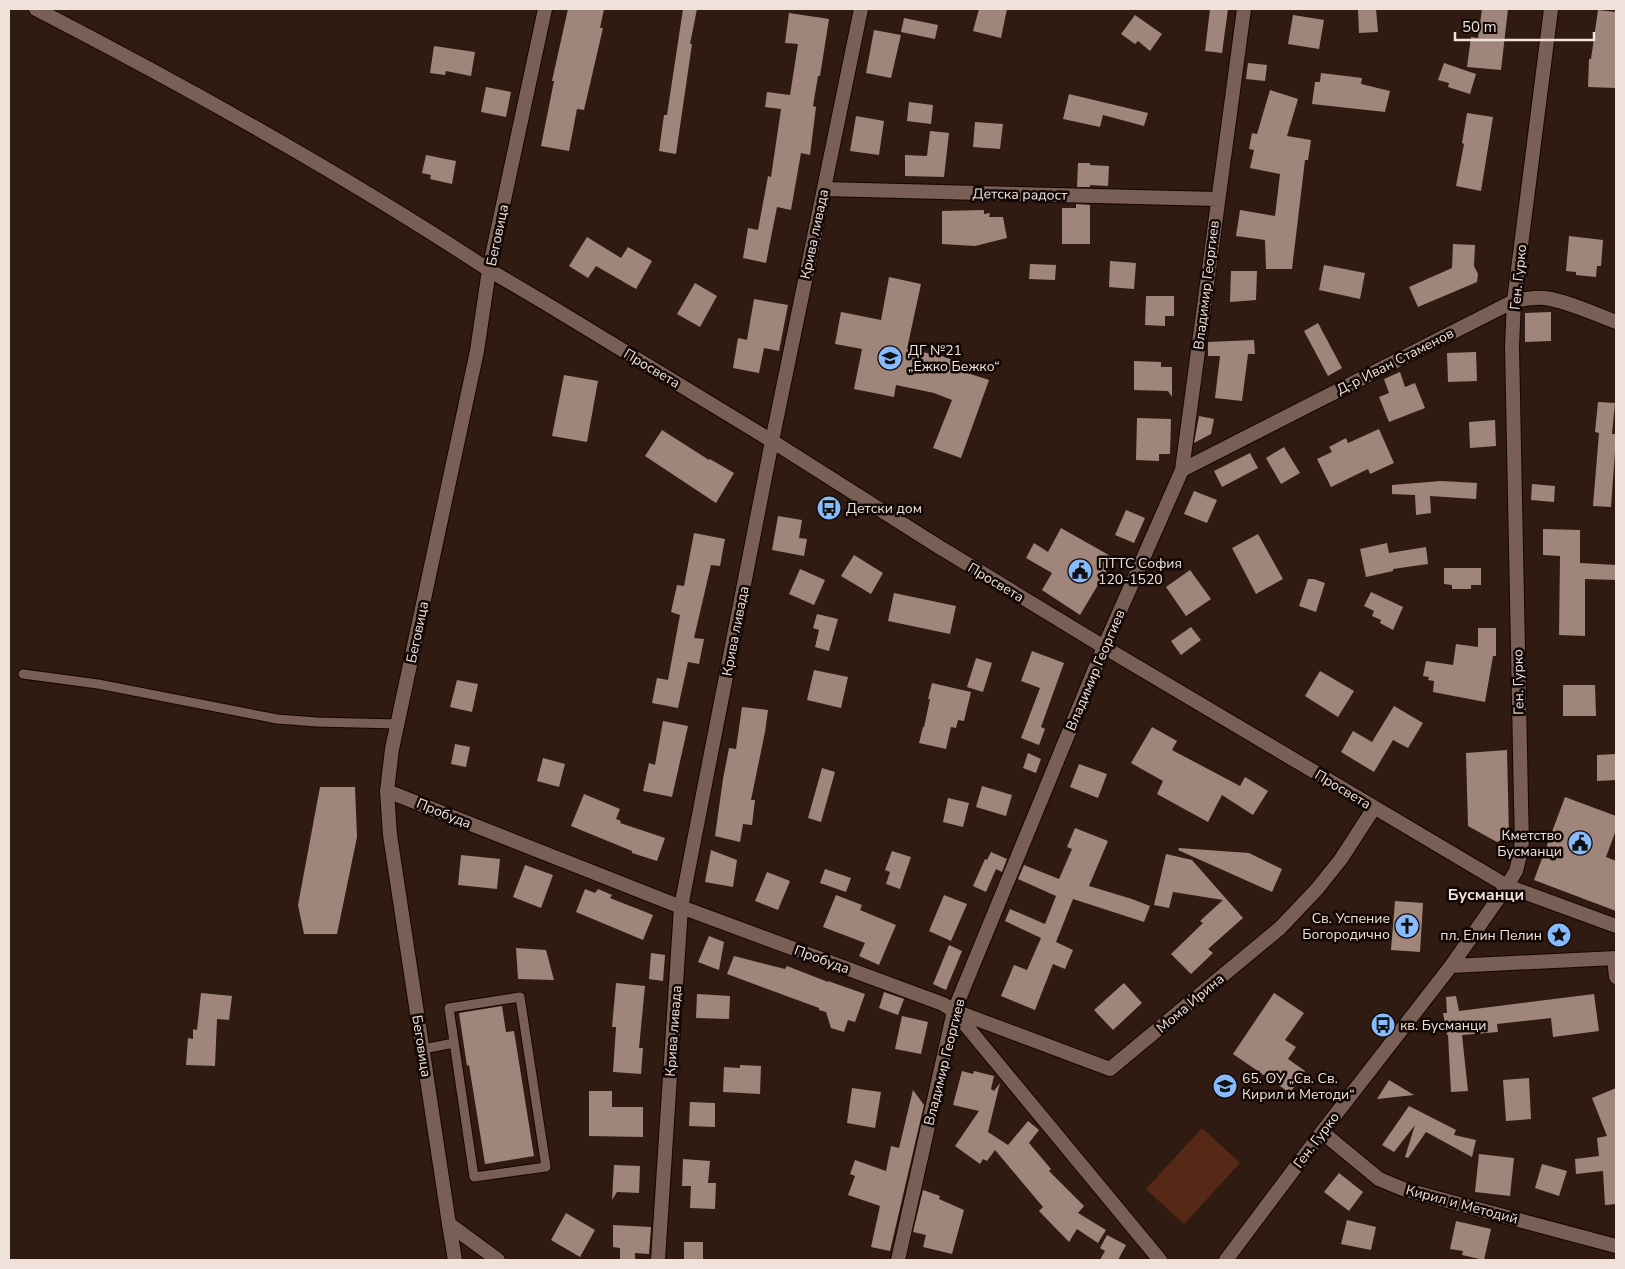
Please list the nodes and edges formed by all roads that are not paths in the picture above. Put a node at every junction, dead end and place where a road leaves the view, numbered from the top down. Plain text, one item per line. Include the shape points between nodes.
1 (36, 9) edge
2 (544, 9) edge
3 (861, 9) edge
4 (1244, 9) edge
5 (1551, 9) edge
6 (824, 189) junction
7 (1217, 199) junction
8 (489, 270) junction
9 (1514, 301) junction
10 (1616, 322) edge
11 (772, 441) junction
12 (1182, 470) junction
13 (1104, 647) junction
14 (23, 674) dead end
15 (397, 724) junction
16 (387, 790) junction
17 (1374, 808) junction
18 (1507, 886) junction
19 (681, 907) junction
20 (1616, 926) edge
21 (1616, 957) edge
22 (1451, 966) junction
23 (1616, 977) edge
24 (954, 1011) junction
25 (454, 1043) junction
26 (423, 1049) junction
27 (1322, 1132) junction
28 (449, 1224) junction
29 (1616, 1246) edge
30 (454, 1260) edge
31 (498, 1260) edge
32 (658, 1260) edge
33 (898, 1260) edge
34 (1160, 1260) edge
35 (1226, 1260) edge

1 - 8 street, Просвета via 240,118 412,219
2 - 8 street, Беговица
3 - 6 street, Крива ливада
4 - 7 street, Владимир Георгиев
5 - 9 street, Ген. Гурко
6 - 7 street, Детска радост
6 - 11 street, Крива ливада
7 - 12 street, Владимир Георгиев
8 - 11 street, Просвета
8 - 15 street, Беговица via 476,358
9 - 10 street, Д-р Иван Стаменов via 1531,298 1557,300
9 - 12 street, Д-р Иван Стаменов
9 - 18 street, Ген. Гурко via 1512,408 1522,841 1516,871
11 - 13 street, Просвета
11 - 19 street, Крива ливада
12 - 13 street, Владимир Георгиев
13 - 17 street, Просвета
13 - 24 street, Владимир Георгиев
14 - 15 lane via 98,684 278,718
15 - 16 street, Беговица
16 - 19 street, Пробуда
16 - 26 street, Беговица via 390,835
17 - 18 street, Просвета
17 - 24 street, Мома Ирина via 1317,889 1280,928 1110,1069
18 - 20 street, Просвета
18 - 22 street, Ген. Гурко
19 - 24 street, Пробуда via 943,1004
19 - 32 street, Крива ливада
21 - 22 street
21 - 23 street
22 - 27 street, Ген. Гурко
24 - 33 street, Владимир Георгиев
24 - 34 street, Пробуда
25 - 25 lane via 474,1178 546,1166 520,997 449,1008
25 - 26 lane
26 - 28 street, Беговица
27 - 29 street, Кирил и Методий via 1379,1179 1403,1189
27 - 35 street, Ген. Гурко
28 - 30 street, Беговица
28 - 31 street

